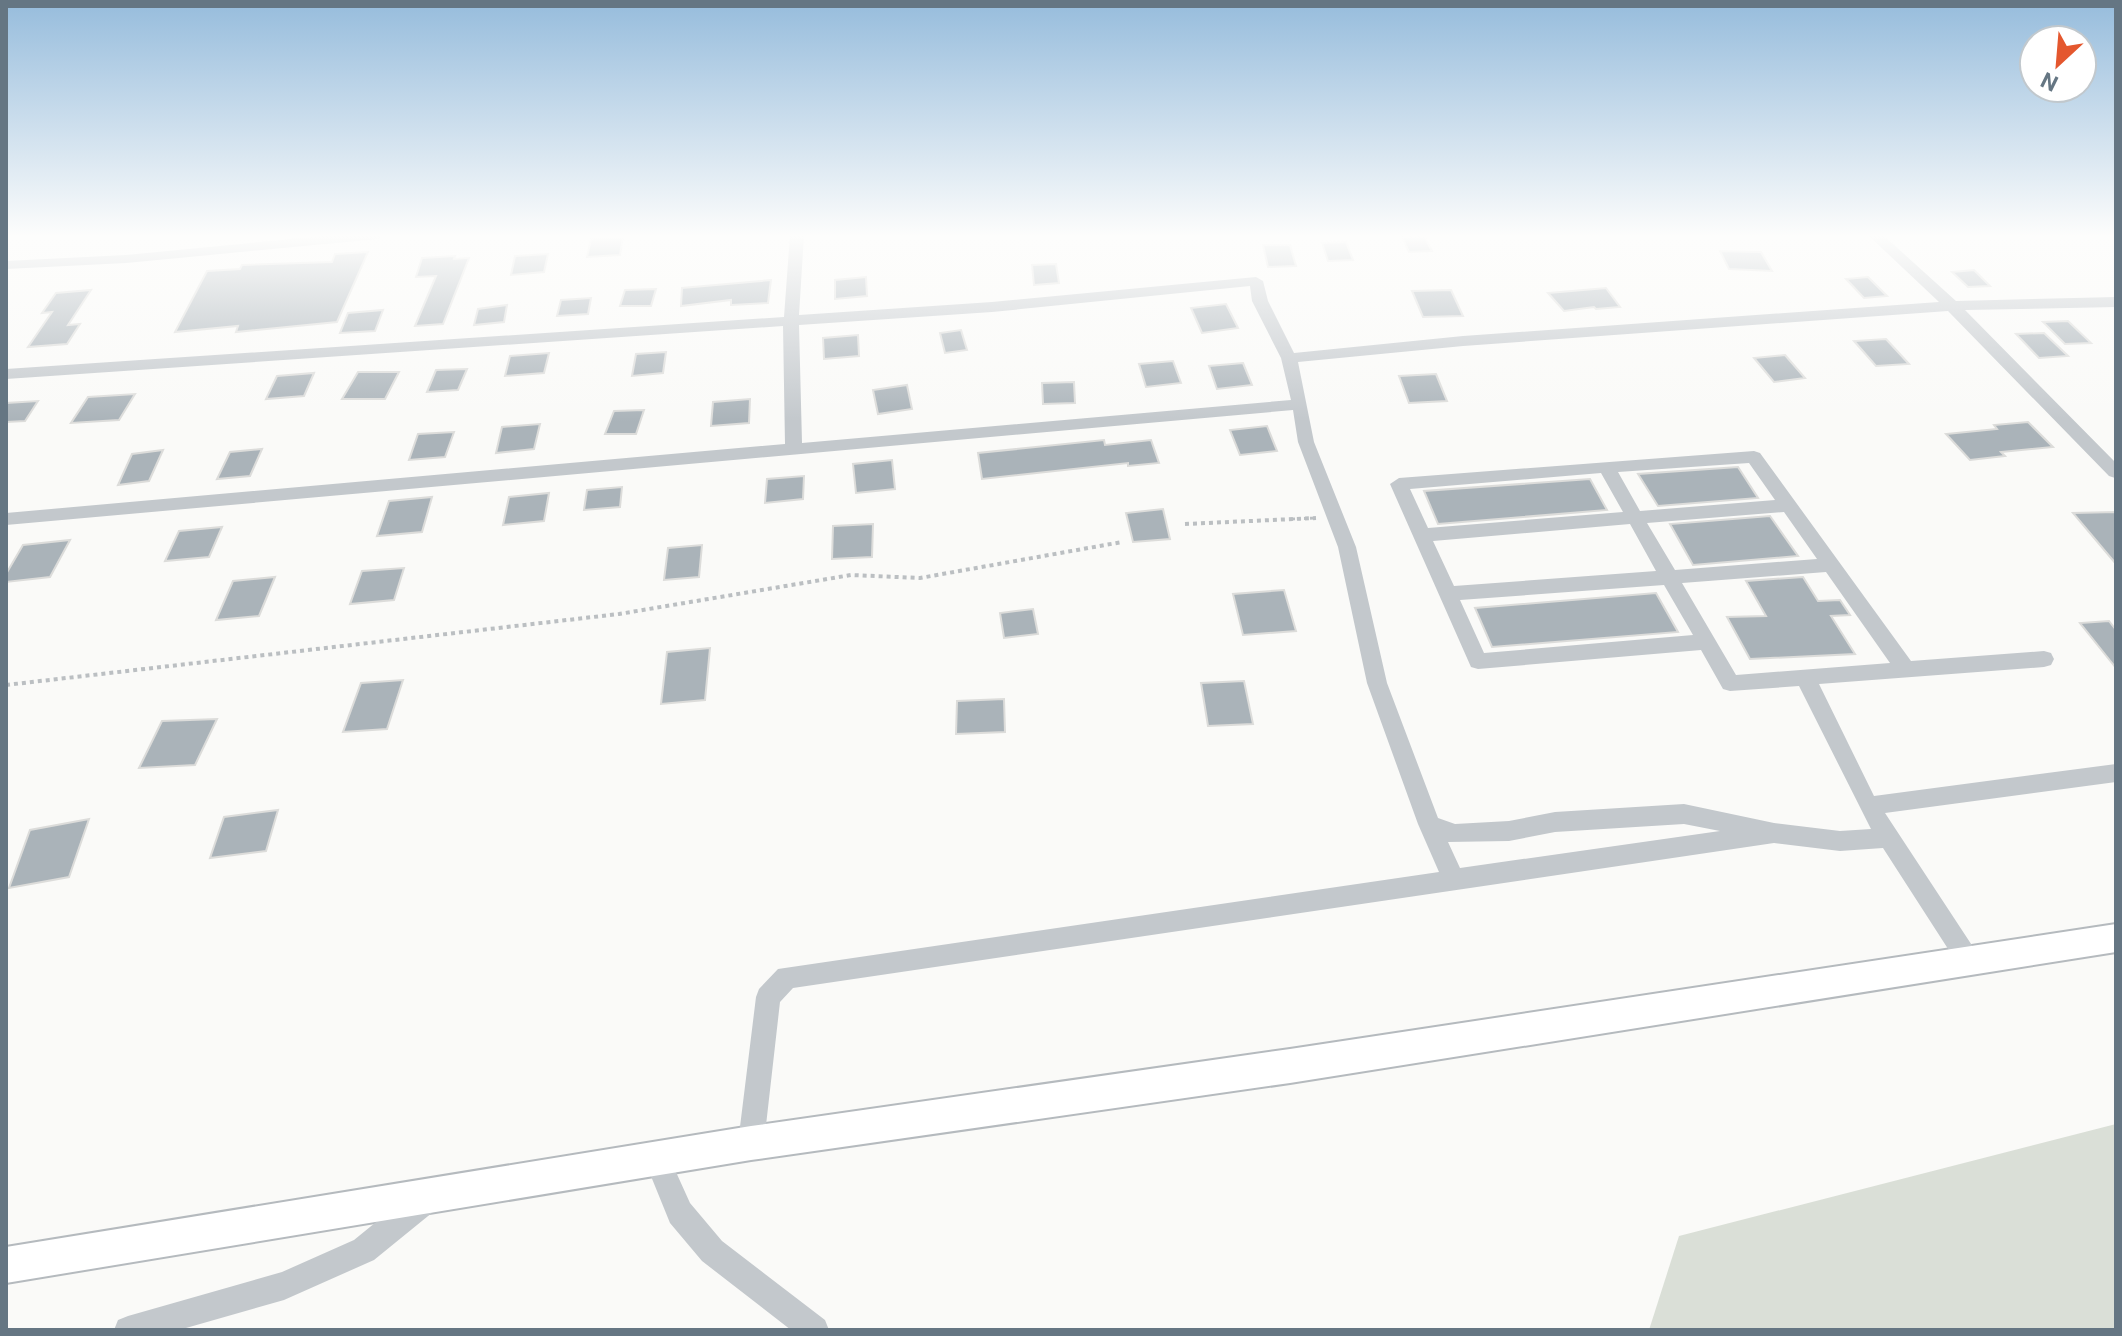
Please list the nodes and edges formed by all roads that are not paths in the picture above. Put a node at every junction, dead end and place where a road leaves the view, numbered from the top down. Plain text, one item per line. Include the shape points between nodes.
1 (793, 297) edge
2 (1090, 297) edge
3 (1259, 297) edge
4 (1943, 297) edge
5 (2116, 302) edge
6 (1952, 306) junction
7 (791, 320) junction
8 (1289, 358) junction
9 (6, 374) edge
10 (1300, 404) junction
11 (794, 448) junction
12 (1606, 467) junction
13 (2116, 472) edge
14 (1789, 505) junction
15 (1635, 517) junction
16 (6, 519) edge
17 (1422, 535) junction
18 (1832, 565) junction
19 (1670, 578) junction
20 (1448, 594) junction
21 (1706, 642) junction
22 (2044, 659) dead end
23 (1906, 670) junction
24 (1805, 677) junction
25 (2116, 773) edge
26 (1868, 806) junction
27 (1429, 824) junction
28 (1774, 833) junction
29 (1889, 838) junction
30 (1453, 878) junction
31 (2116, 938) edge
32 (1969, 961) junction
33 (751, 1143) junction
34 (657, 1159) junction
35 (433, 1195) junction
36 (6, 1265) edge
37 (128, 1330) edge
38 (815, 1330) edge

1 - 7 street
2 - 7 street
3 - 8 street
4 - 6 street
5 - 6 street
6 - 8 street
6 - 13 street
7 - 9 street
7 - 11 street
8 - 10 street
10 - 11 street
10 - 27 street via 1306,442 1347,547 1377,683
11 - 16 street
12 - 14 street via 1754,457
12 - 15 street
12 - 17 street via 1399,484
14 - 15 street
14 - 18 street
15 - 17 street
15 - 19 street
17 - 20 street
18 - 19 street
18 - 23 street
19 - 20 street
19 - 21 street
20 - 21 street via 1478,661
21 - 24 street via 1730,683
22 - 23 street
23 - 24 street
24 - 26 street
25 - 26 street
26 - 29 street
27 - 28 street via 1454,834 1684,814
27 - 30 street
28 - 29 street via 1840,841
28 - 30 street
29 - 32 street
30 - 33 street via 787,977 768,997
31 - 32 main road
32 - 33 main road
33 - 34 main road
34 - 35 main road
34 - 38 street via 680,1213 712,1251
35 - 36 main road
35 - 37 street via 364,1250 284,1286

